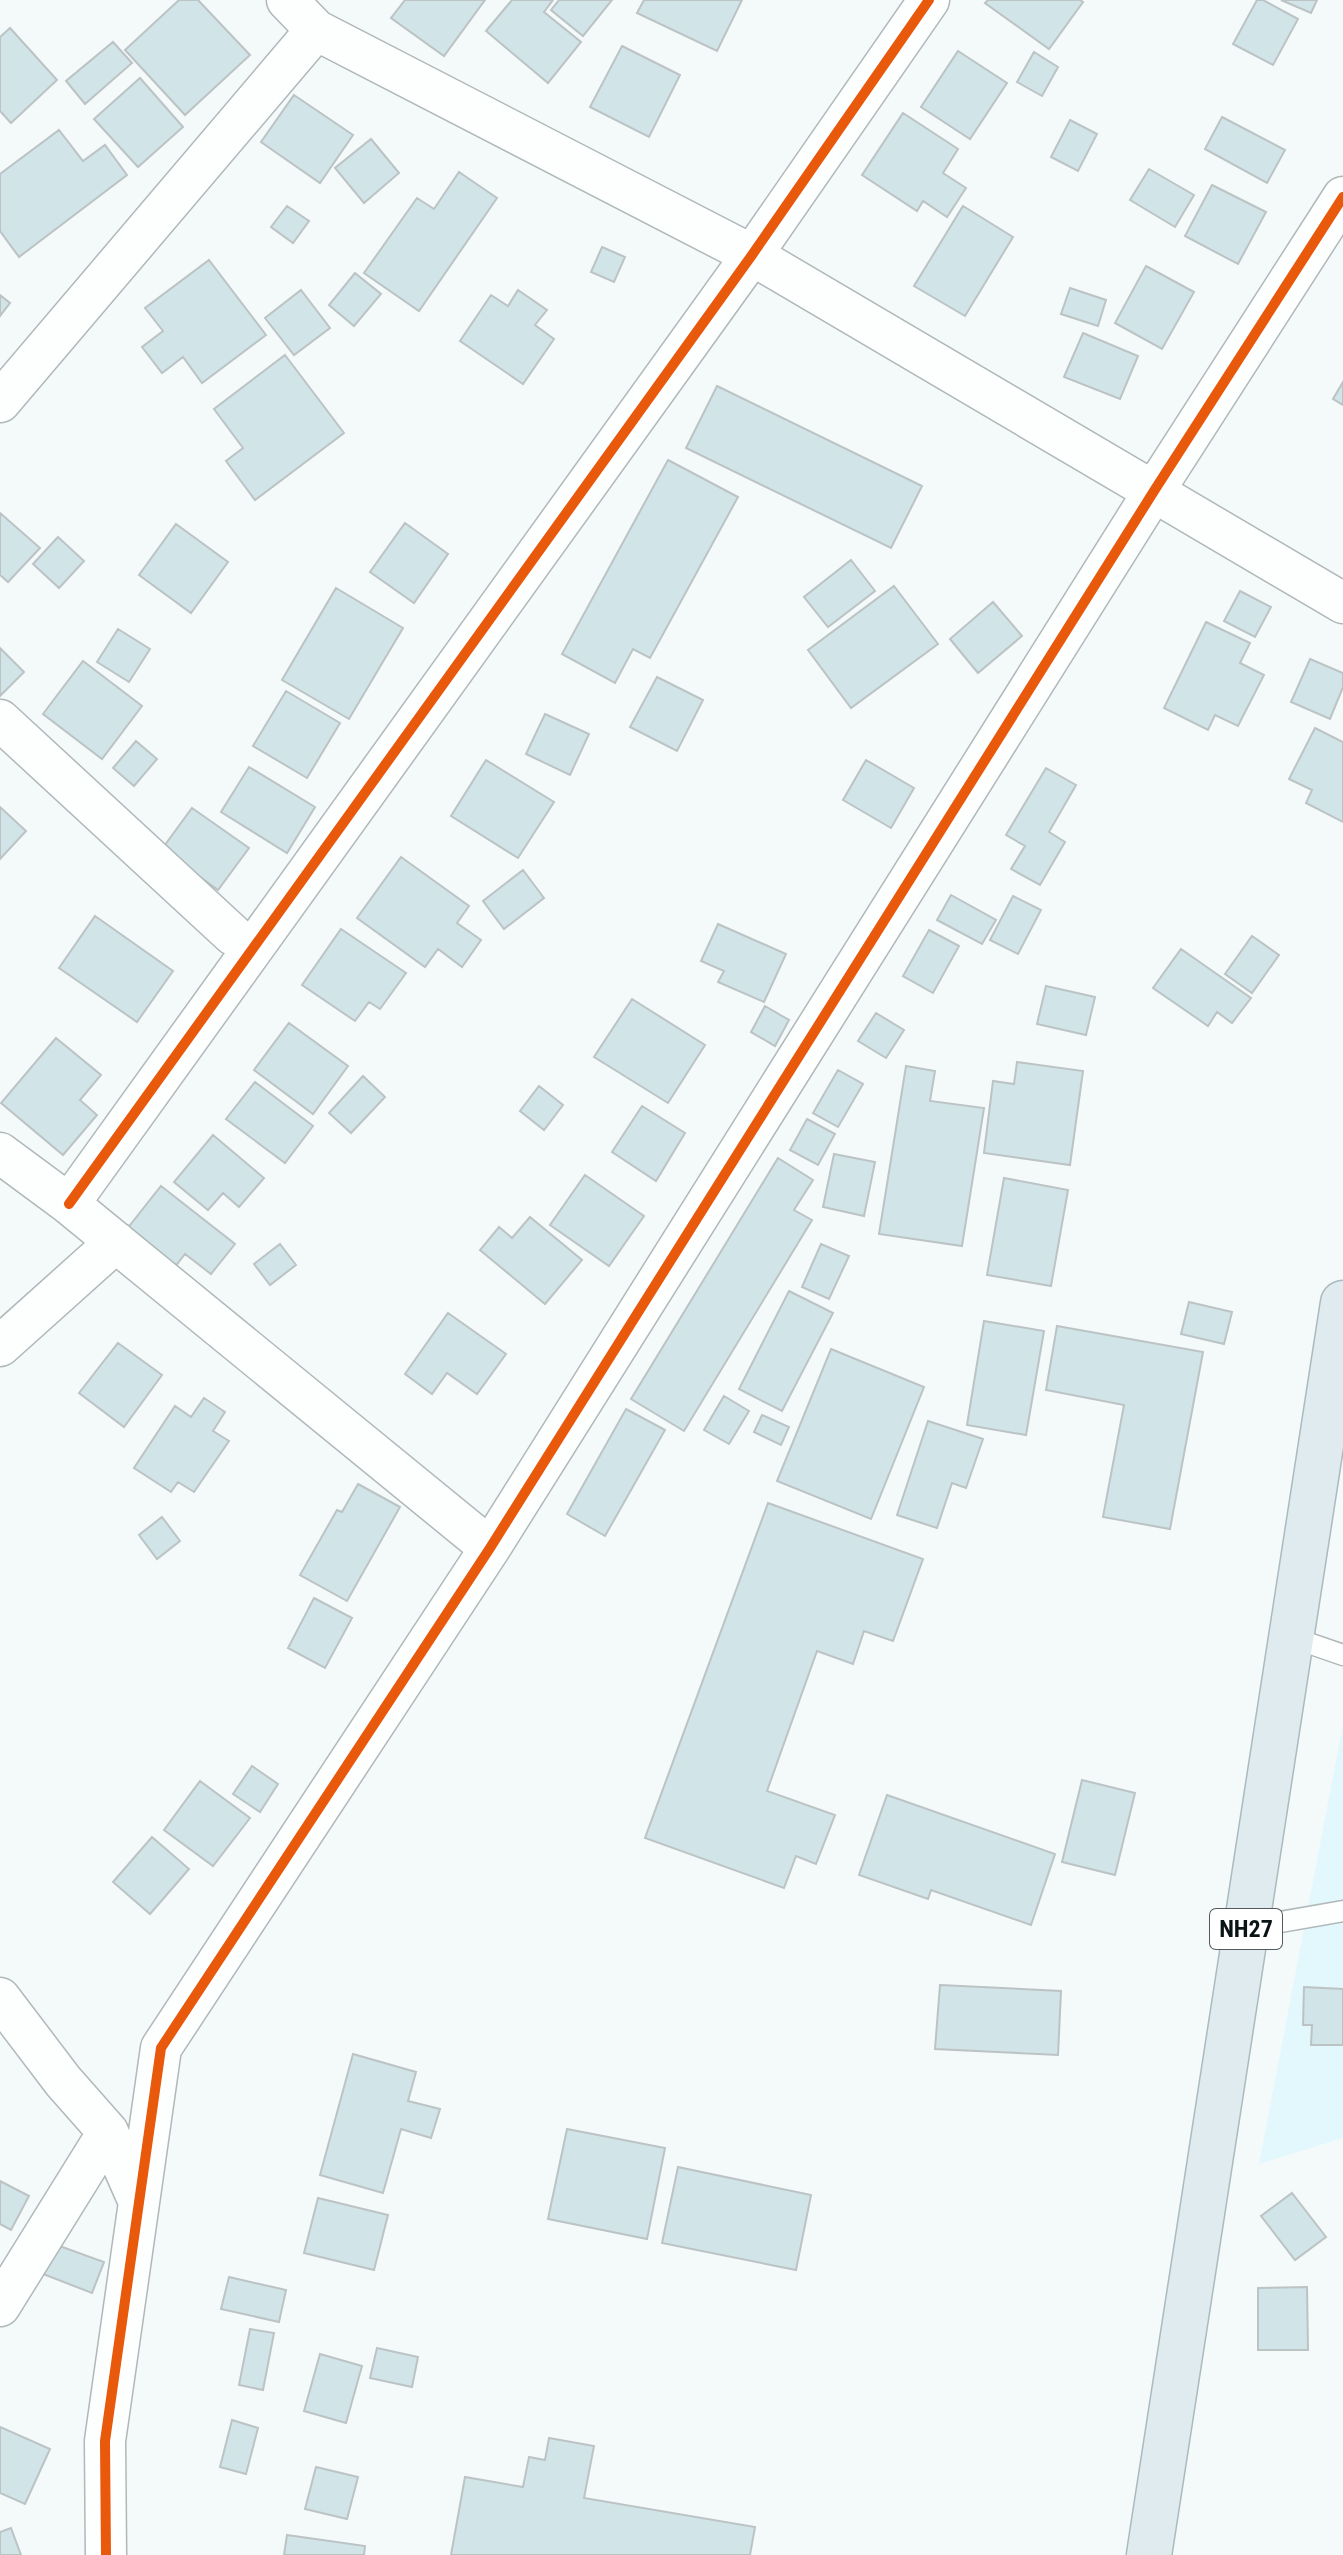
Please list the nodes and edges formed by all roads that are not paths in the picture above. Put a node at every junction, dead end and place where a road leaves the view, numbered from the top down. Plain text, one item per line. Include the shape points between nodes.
1 (287, 0) edge
2 (929, 0) edge
3 (316, 30) junction
4 (1343, 197) edge
5 (752, 255) junction
6 (0, 402) edge
7 (1154, 491) junction
8 (1343, 603) edge
9 (0, 720) edge
10 (233, 935) dead end
11 (0, 1153) edge
12 (69, 1204) junction
13 (116, 1242) junction
14 (1343, 1303) edge
15 (0, 1346) edge
16 (490, 1548) junction
17 (1291, 1637) junction
18 (1343, 1655) edge
19 (1343, 1911) edge
20 (1246, 1928) junction
21 (0, 1998) edge
22 (108, 2132) junction
23 (139, 2202) junction
24 (0, 2306) edge
25 (106, 2555) edge
26 (1149, 2555) edge

1 - 3 street
2 - 5 street
3 - 5 street
3 - 6 street
4 - 7 street
5 - 7 street
5 - 12 street
7 - 8 street
7 - 16 street
9 - 10 street
11 - 12 street
12 - 13 street
13 - 15 street
13 - 16 street
14 - 17 highway, NH27
16 - 23 street via 161,2048
17 - 18 lane
17 - 20 highway, NH27
19 - 20 lane
20 - 26 highway, NH27
21 - 22 street
22 - 23 street
22 - 24 street
23 - 25 street via 105,2441

